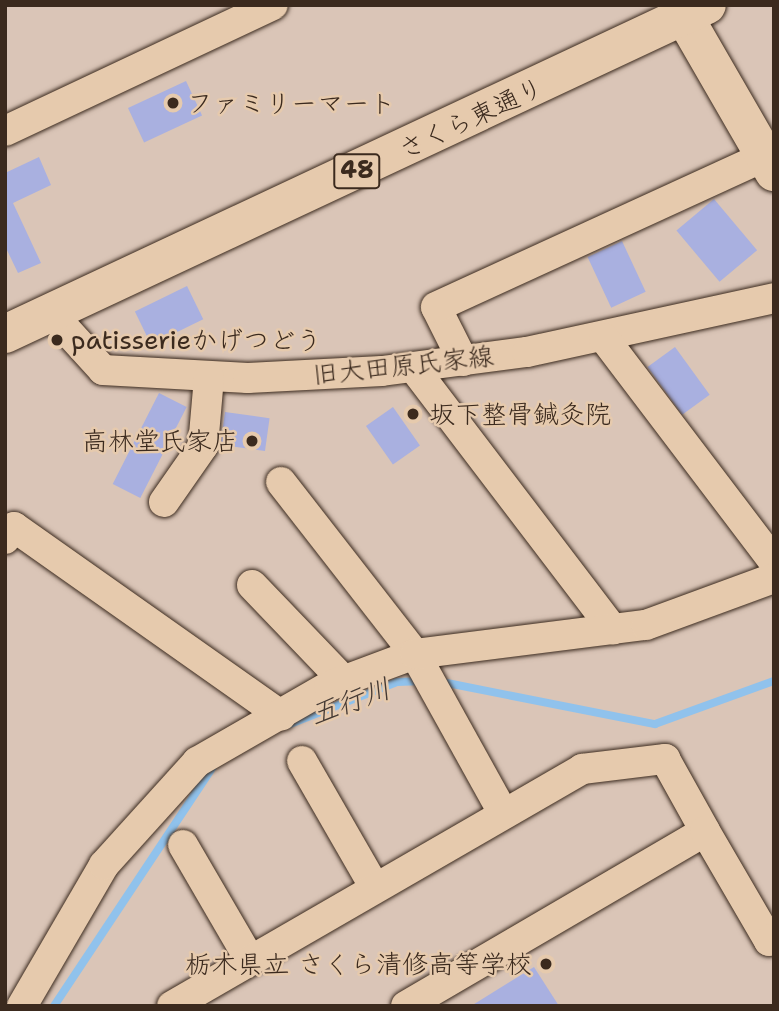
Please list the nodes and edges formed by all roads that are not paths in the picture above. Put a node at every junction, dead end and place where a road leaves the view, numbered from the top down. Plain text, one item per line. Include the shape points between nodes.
1 (273, 5) edge
2 (689, 9) edge
3 (5, 131) edge
4 (769, 164) edge
5 (774, 298) edge
6 (51, 313) junction
7 (5, 334) edge
8 (604, 338) junction
9 (463, 361) junction
10 (413, 367) junction
11 (209, 377) junction
12 (281, 482) dead end
13 (164, 502) dead end
14 (5, 538) edge
15 (774, 562) edge
16 (774, 578) edge
17 (253, 585) dead end
18 (612, 630) junction
19 (415, 654) junction
20 (344, 681) junction
21 (281, 715) junction
22 (302, 761) dead end
23 (503, 813) junction
24 (705, 831) junction
25 (183, 845) dead end
26 (375, 888) junction
27 (774, 939) edge
28 (250, 960) junction
29 (193, 1001) edge
30 (22, 1006) edge
31 (406, 1006) edge

1 - 3 street
2 - 4 main road
2 - 6 main road, さくら東通り / 48
4 - 9 street via 436,307
5 - 8 street, 旧大田原氏家線
6 - 7 main road, さくら東通り / 48
6 - 11 street, 旧大田原氏家線 via 103,370
8 - 9 street, 旧大田原氏家線
8 - 15 street
9 - 10 street, 旧大田原氏家線
10 - 11 street, 旧大田原氏家線
10 - 18 street
11 - 13 street via 203,446
12 - 19 street
14 - 21 street via 14,527
16 - 18 street via 646,625
17 - 20 street
18 - 19 street
19 - 20 street
19 - 23 street
20 - 21 street
21 - 30 street via 197,762 104,865
22 - 26 street
23 - 24 street via 582,769 665,759
23 - 26 street
24 - 27 street via 769,942
24 - 31 street
25 - 28 street
26 - 28 street
28 - 29 street

